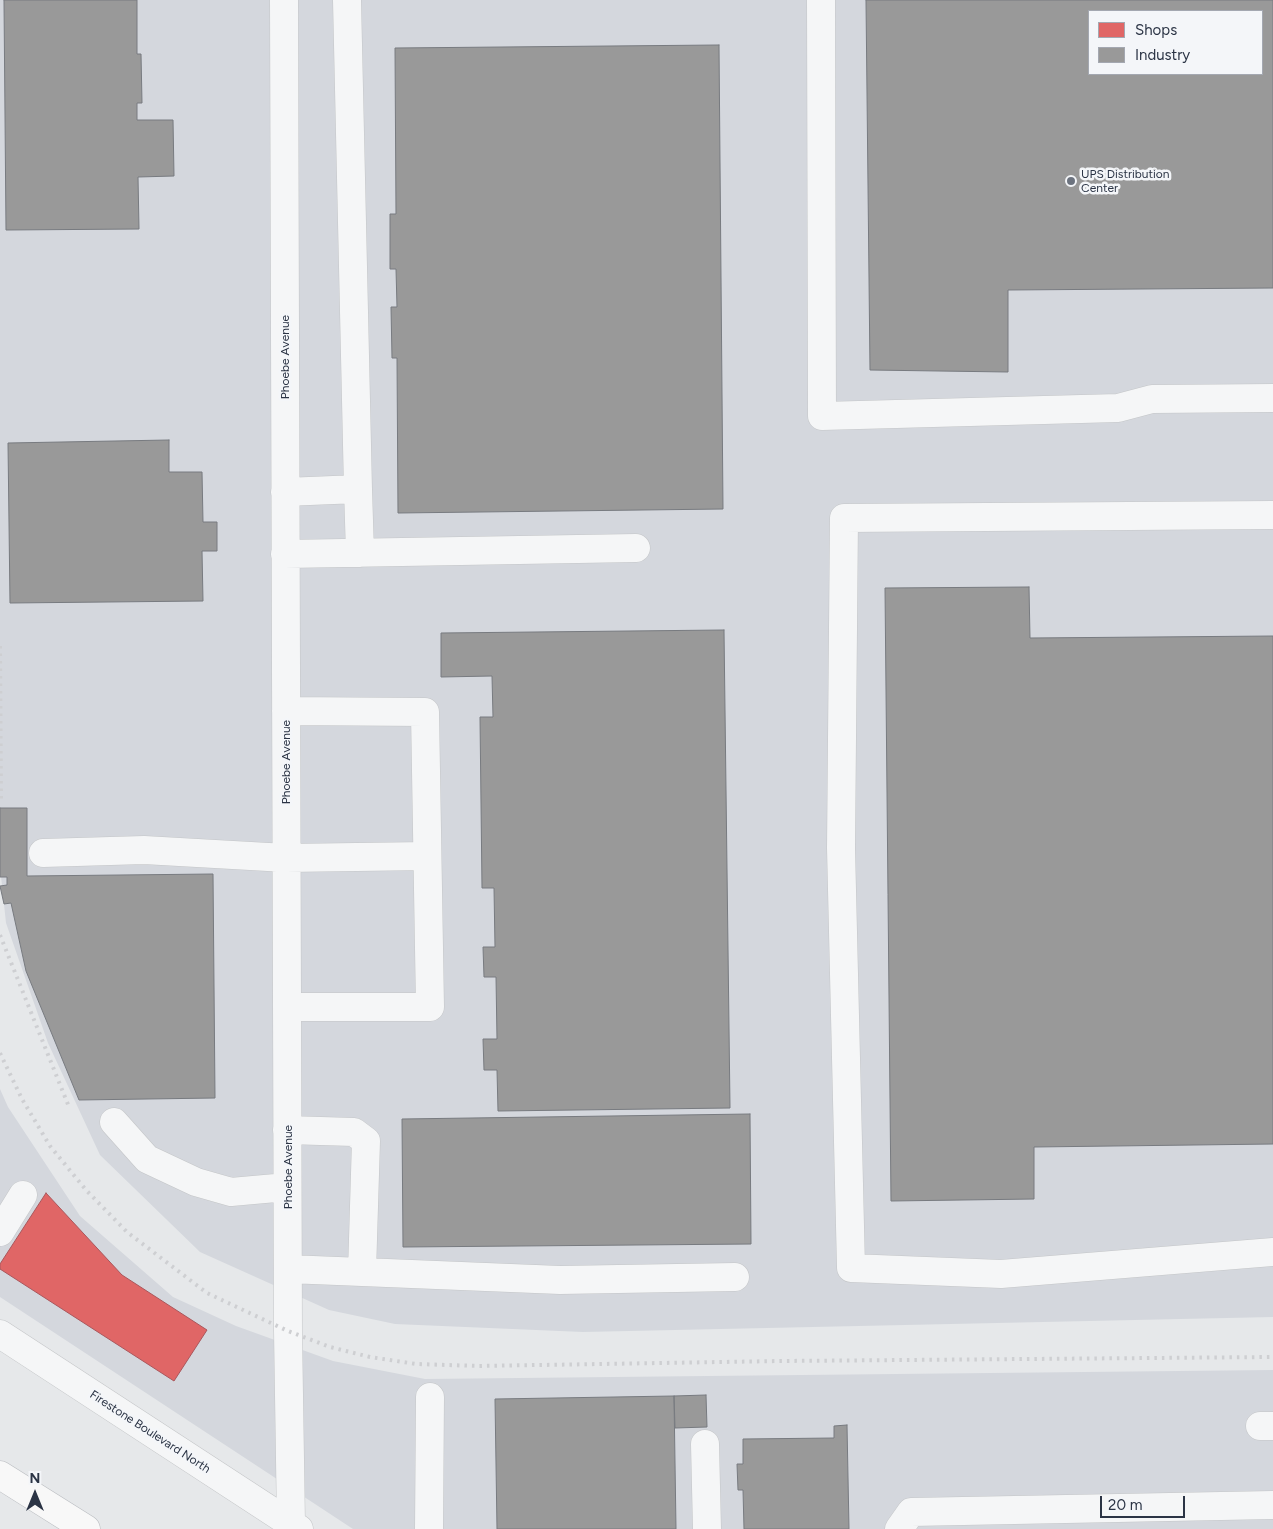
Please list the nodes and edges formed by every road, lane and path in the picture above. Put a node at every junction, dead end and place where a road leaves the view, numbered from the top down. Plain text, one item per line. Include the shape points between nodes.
1 (284, 0) edge
2 (347, 0) edge
3 (821, 0) edge
4 (1273, 398) edge
5 (358, 489) junction
6 (285, 492) junction
7 (1273, 515) edge
8 (636, 548) dead end
9 (360, 553) junction
10 (286, 554) junction
11 (286, 711) junction
12 (43, 853) dead end
13 (427, 856) junction
14 (286, 858) junction
15 (287, 1007) junction
16 (114, 1122) dead end
17 (288, 1130) junction
18 (288, 1187) junction
19 (23, 1195) dead end
20 (0, 1232) edge
21 (1273, 1252) edge
22 (288, 1269) junction
23 (362, 1272) junction
24 (735, 1277) dead end
25 (0, 1334) edge
26 (430, 1397) dead end
27 (705, 1444) dead end
28 (0, 1475) edge
29 (1273, 1505) edge
30 (295, 1526) edge
31 (86, 1529) edge
32 (429, 1529) edge
33 (707, 1529) edge
34 (899, 1529) edge

1 - 6 street, Phoebe Avenue
2 - 5 street
3 - 4 street via 822,416 1118,408 1152,399
5 - 6 street
5 - 9 street
6 - 10 street, Phoebe Avenue
7 - 21 street via 844,518 841,848 851,1268 1001,1274
8 - 9 street
9 - 10 street
10 - 11 street, Phoebe Avenue
11 - 13 street via 424,712
11 - 14 street, Phoebe Avenue
12 - 14 street via 144,850
13 - 14 street
13 - 15 street via 430,1007
14 - 15 street, Phoebe Avenue
15 - 17 street, Phoebe Avenue
16 - 18 street via 147,1159 196,1182 231,1192
17 - 18 street, Phoebe Avenue
17 - 23 street via 354,1132 366,1141
18 - 22 street, Phoebe Avenue
19 - 20 street
22 - 23 street
22 - 30 street, Phoebe Avenue
23 - 24 street via 560,1280
25 - 30 street, Firestone Boulevard North
26 - 32 street
27 - 33 street
28 - 31 highway
29 - 34 street via 911,1512

